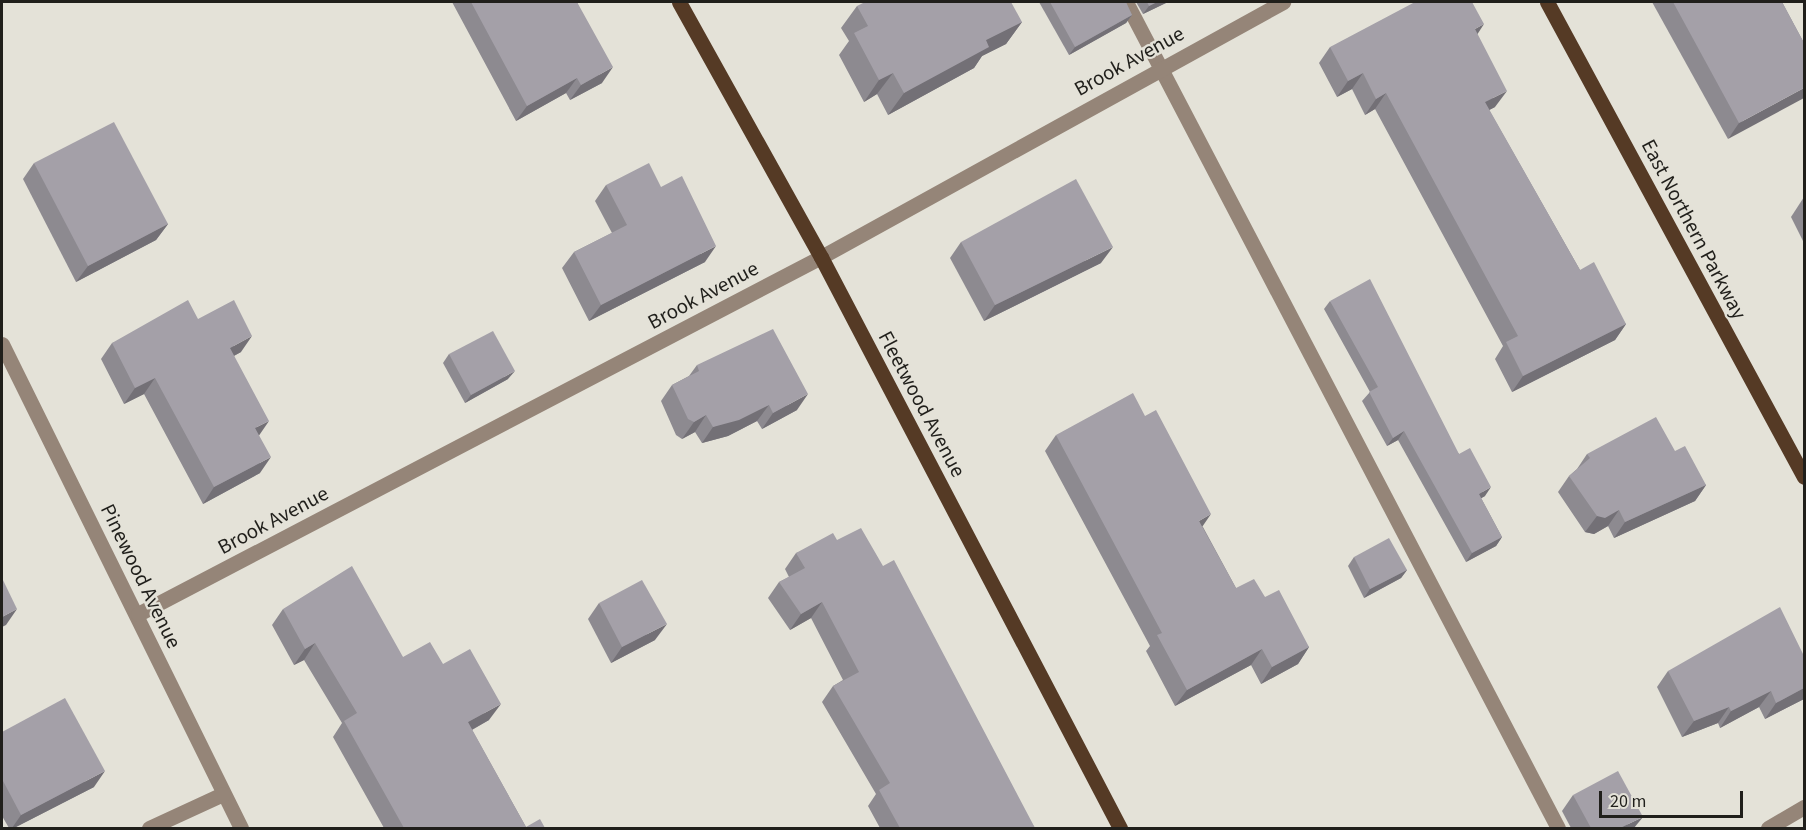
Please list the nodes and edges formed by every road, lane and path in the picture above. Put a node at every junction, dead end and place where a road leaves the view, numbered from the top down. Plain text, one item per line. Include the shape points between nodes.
1 (680, 2) edge
2 (1126, 2) edge
3 (1283, 2) edge
4 (1547, 2) edge
5 (1162, 67) junction
6 (821, 257) junction
7 (2, 344) edge
8 (1804, 477) edge
9 (138, 614) junction
10 (223, 795) junction
11 (1804, 807) edge
12 (149, 828) edge
13 (241, 828) edge
14 (1120, 828) edge
15 (1558, 828) edge
16 (1768, 828) edge

1 - 6 main road, Fleetwood Avenue
2 - 5 street
3 - 5 street, Brook Avenue
4 - 8 main road, East Northern Parkway
5 - 6 street, Brook Avenue
5 - 15 street
6 - 9 street, Brook Avenue
6 - 14 main road, Fleetwood Avenue
7 - 9 street, Pinewood Avenue
9 - 10 street, Pinewood Avenue
10 - 12 street
10 - 13 street, Pinewood Avenue
11 - 16 street

